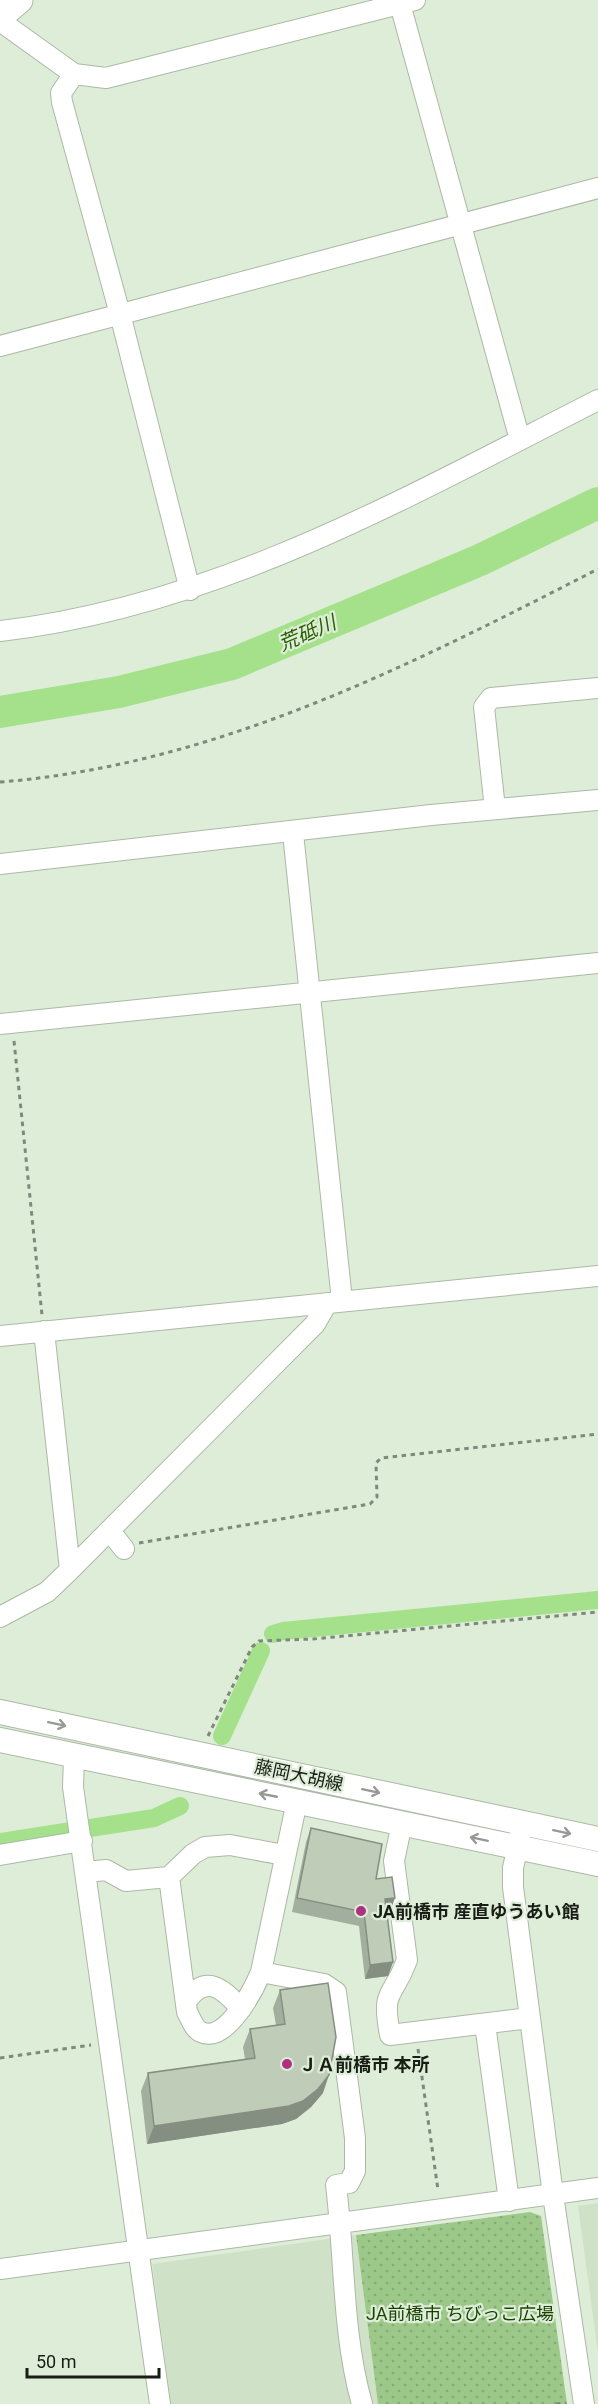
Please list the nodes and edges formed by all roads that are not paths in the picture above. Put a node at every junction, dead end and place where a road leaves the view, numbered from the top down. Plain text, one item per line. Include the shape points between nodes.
1 (19, 0) edge
2 (408, 2) edge
3 (0, 16) edge
4 (0, 21) edge
5 (74, 75) junction
6 (598, 189) edge
7 (460, 224) junction
8 (120, 314) junction
9 (0, 346) edge
10 (598, 400) edge
11 (520, 440) junction
12 (190, 590) junction
13 (0, 631) edge
14 (598, 688) edge
15 (598, 800) edge
16 (495, 809) junction
17 (292, 833) junction
18 (0, 864) edge
19 (598, 963) edge
20 (310, 993) junction
21 (6, 1024) edge
22 (598, 1276) edge
23 (334, 1302) junction
24 (44, 1331) junction
25 (0, 1336) edge
26 (110, 1531) junction
27 (124, 1549) road end
28 (70, 1570) junction
29 (0, 1617) edge
30 (0, 1712) edge
31 (0, 1740) edge
32 (74, 1756) junction
33 (297, 1801) junction
34 (402, 1822) junction
35 (523, 1823) junction
36 (81, 1833) junction
37 (598, 1839) edge
38 (517, 1847) junction
39 (0, 1855) edge
40 (284, 1855) junction
41 (598, 1864) edge
42 (87, 1872) junction
43 (169, 1877) junction
44 (261, 1972) junction
45 (186, 2002) junction
46 (241, 2009) junction
47 (529, 2019) junction
48 (485, 2024) junction
49 (598, 2188) edge
50 (553, 2195) junction
51 (509, 2201) junction
52 (340, 2223) junction
53 (139, 2250) junction
54 (0, 2269) edge
55 (160, 2404) edge
56 (362, 2404) edge
57 (584, 2404) edge

1 - 3 highway
2 - 5 street via 106,78
2 - 7 street
4 - 5 street
5 - 8 street via 61,93 62,102
6 - 7 street
7 - 8 street
7 - 11 street
8 - 9 street
8 - 12 street
10 - 11 street
11 - 12 street via 259,566
12 - 13 street via 57,625
14 - 16 street via 491,698 484,707
15 - 16 street
16 - 17 street
17 - 18 street
17 - 20 street
19 - 20 street
20 - 21 street
20 - 23 street
22 - 23 street
23 - 24 street
23 - 26 street
24 - 25 street
24 - 28 street
26 - 27 street
26 - 28 street
28 - 29 street via 47,1592
30 -> 35 main road, 藤岡大胡線
31 - 32 main road, 藤岡大胡線
33 -> 32 main road, 藤岡大胡線
32 - 36 street via 73,1787
33 - 34 main road, 藤岡大胡線
33 - 40 street
38 -> 34 main road, 藤岡大胡線
34 - 48 street via 394,1861 407,1960 390,1989 385,2008 390,2035
35 -> 37 main road, 藤岡大胡線
35 - 38 street
36 - 39 street
36 - 42 street
38 - 41 main road, 藤岡大胡線
38 - 47 street via 513,1887
40 - 43 street via 230,1845 205,1847
40 - 44 street
42 - 43 street via 106,1870 126,1881
42 - 53 street
43 - 45 street
44 - 46 street
44 - 52 street via 324,1984 336,1992 355,2138 355,2171 349,2183 336,2185
45 - 46 street via 193,1991 205,1986 218,1987
45 - 46 street via 194,2027 201,2032 222,2029
47 - 48 street
47 - 50 street
48 - 51 street
49 - 50 street
50 - 51 street
50 - 57 street
51 - 52 street
52 - 53 street
52 - 56 street via 342,2272
53 - 54 street
53 - 55 street

